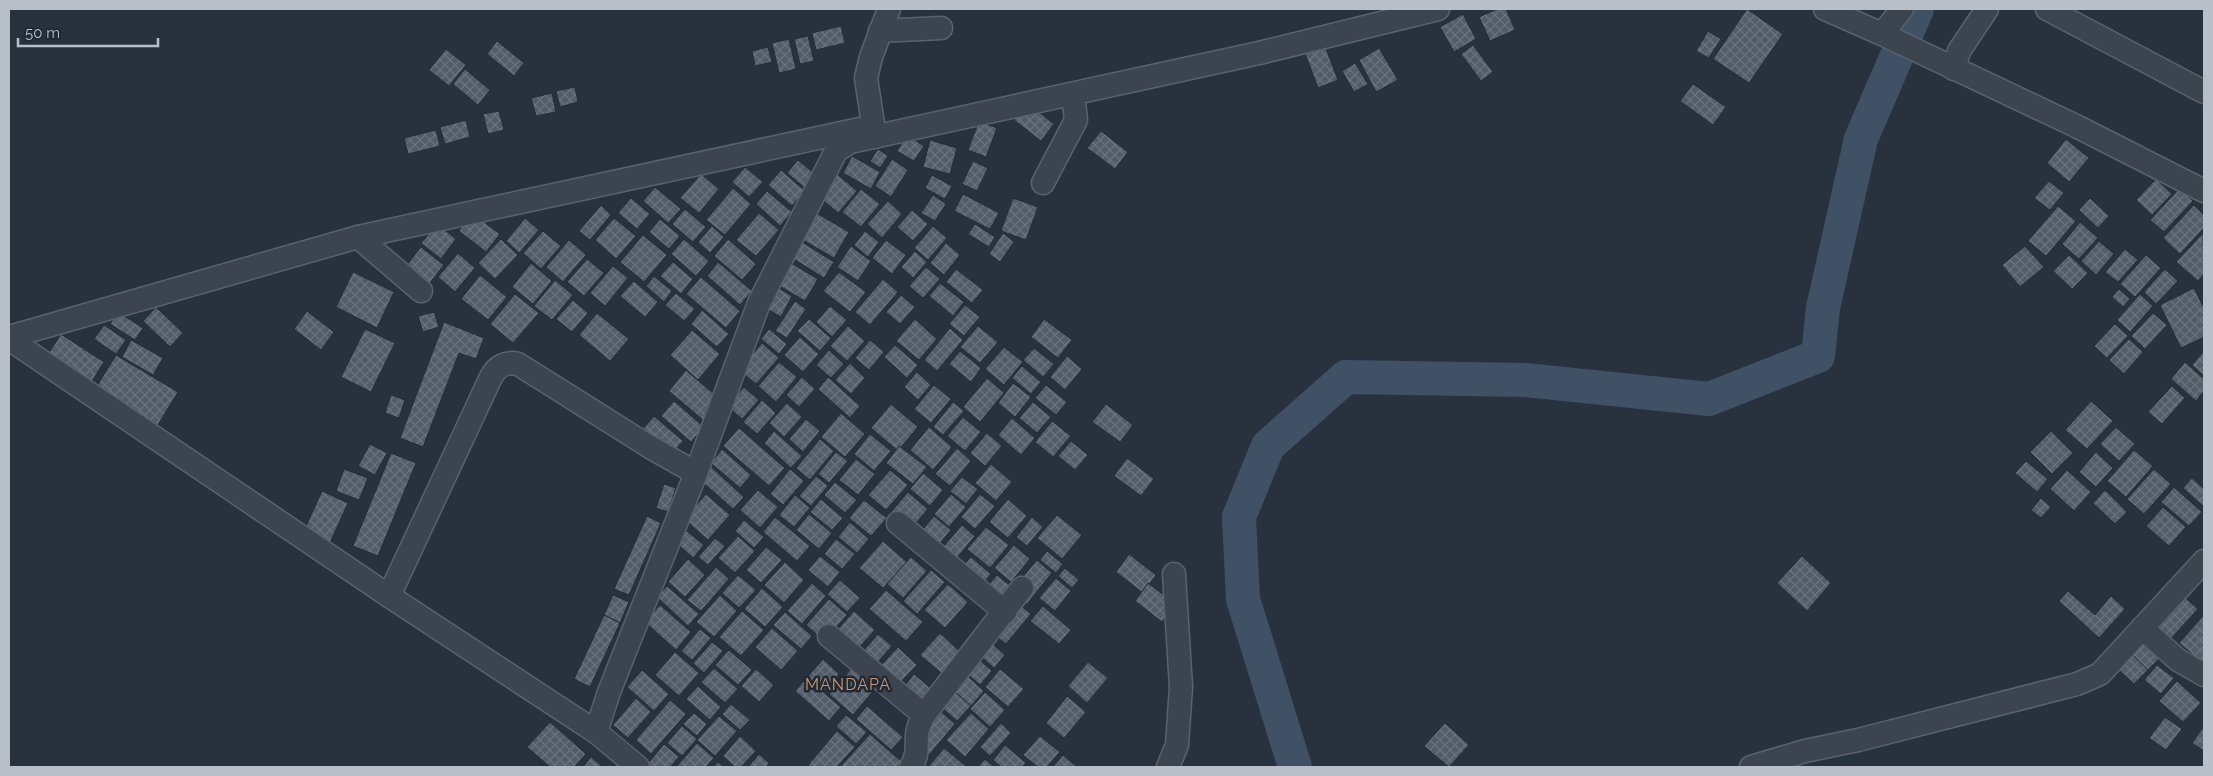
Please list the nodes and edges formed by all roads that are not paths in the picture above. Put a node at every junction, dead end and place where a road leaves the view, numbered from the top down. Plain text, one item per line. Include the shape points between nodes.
1 (889, 9) edge
2 (1438, 9) edge
3 (1825, 9) edge
4 (1902, 9) edge
5 (1987, 9) edge
6 (2047, 9) edge
7 (941, 28) dead end
8 (880, 31) junction
9 (1886, 37) junction
10 (1954, 68) junction
11 (2204, 92) edge
12 (1072, 95) junction
13 (873, 128) junction
14 (1043, 183) dead end
15 (2204, 191) edge
16 (358, 237) junction
17 (421, 291) dead end
18 (9, 338) edge
19 (696, 473) junction
20 (898, 523) dead end
21 (2200, 573) edge
22 (1174, 574) dead end
23 (1022, 588) dead end
24 (389, 596) junction
25 (1005, 612) junction
26 (2142, 628) junction
27 (829, 636) dead end
28 (2204, 675) edge
29 (924, 716) junction
30 (596, 732) junction
31 (638, 767) edge
32 (911, 767) edge
33 (1168, 767) edge
34 (1751, 767) edge

1 - 8 street
2 - 12 street
3 - 9 street
4 - 9 street
5 - 10 street via 1959,51
6 - 11 street
7 - 8 street
8 - 13 street via 866,78
9 - 10 street
10 - 15 street
12 - 13 street
12 - 14 street via 1076,120
13 - 16 street
13 - 19 street via 836,151 759,303
16 - 17 street
16 - 18 street
18 - 24 street
19 - 24 street via 518,364 503,364 491,377
19 - 30 street
20 - 25 street
21 - 26 street
22 - 33 street via 1181,687 1177,745
23 - 25 street
24 - 30 street
25 - 29 street
26 - 28 street via 2178,660
26 - 34 street via 2100,674 2078,684
27 - 29 street
29 - 32 street via 917,727 916,760
30 - 31 street

